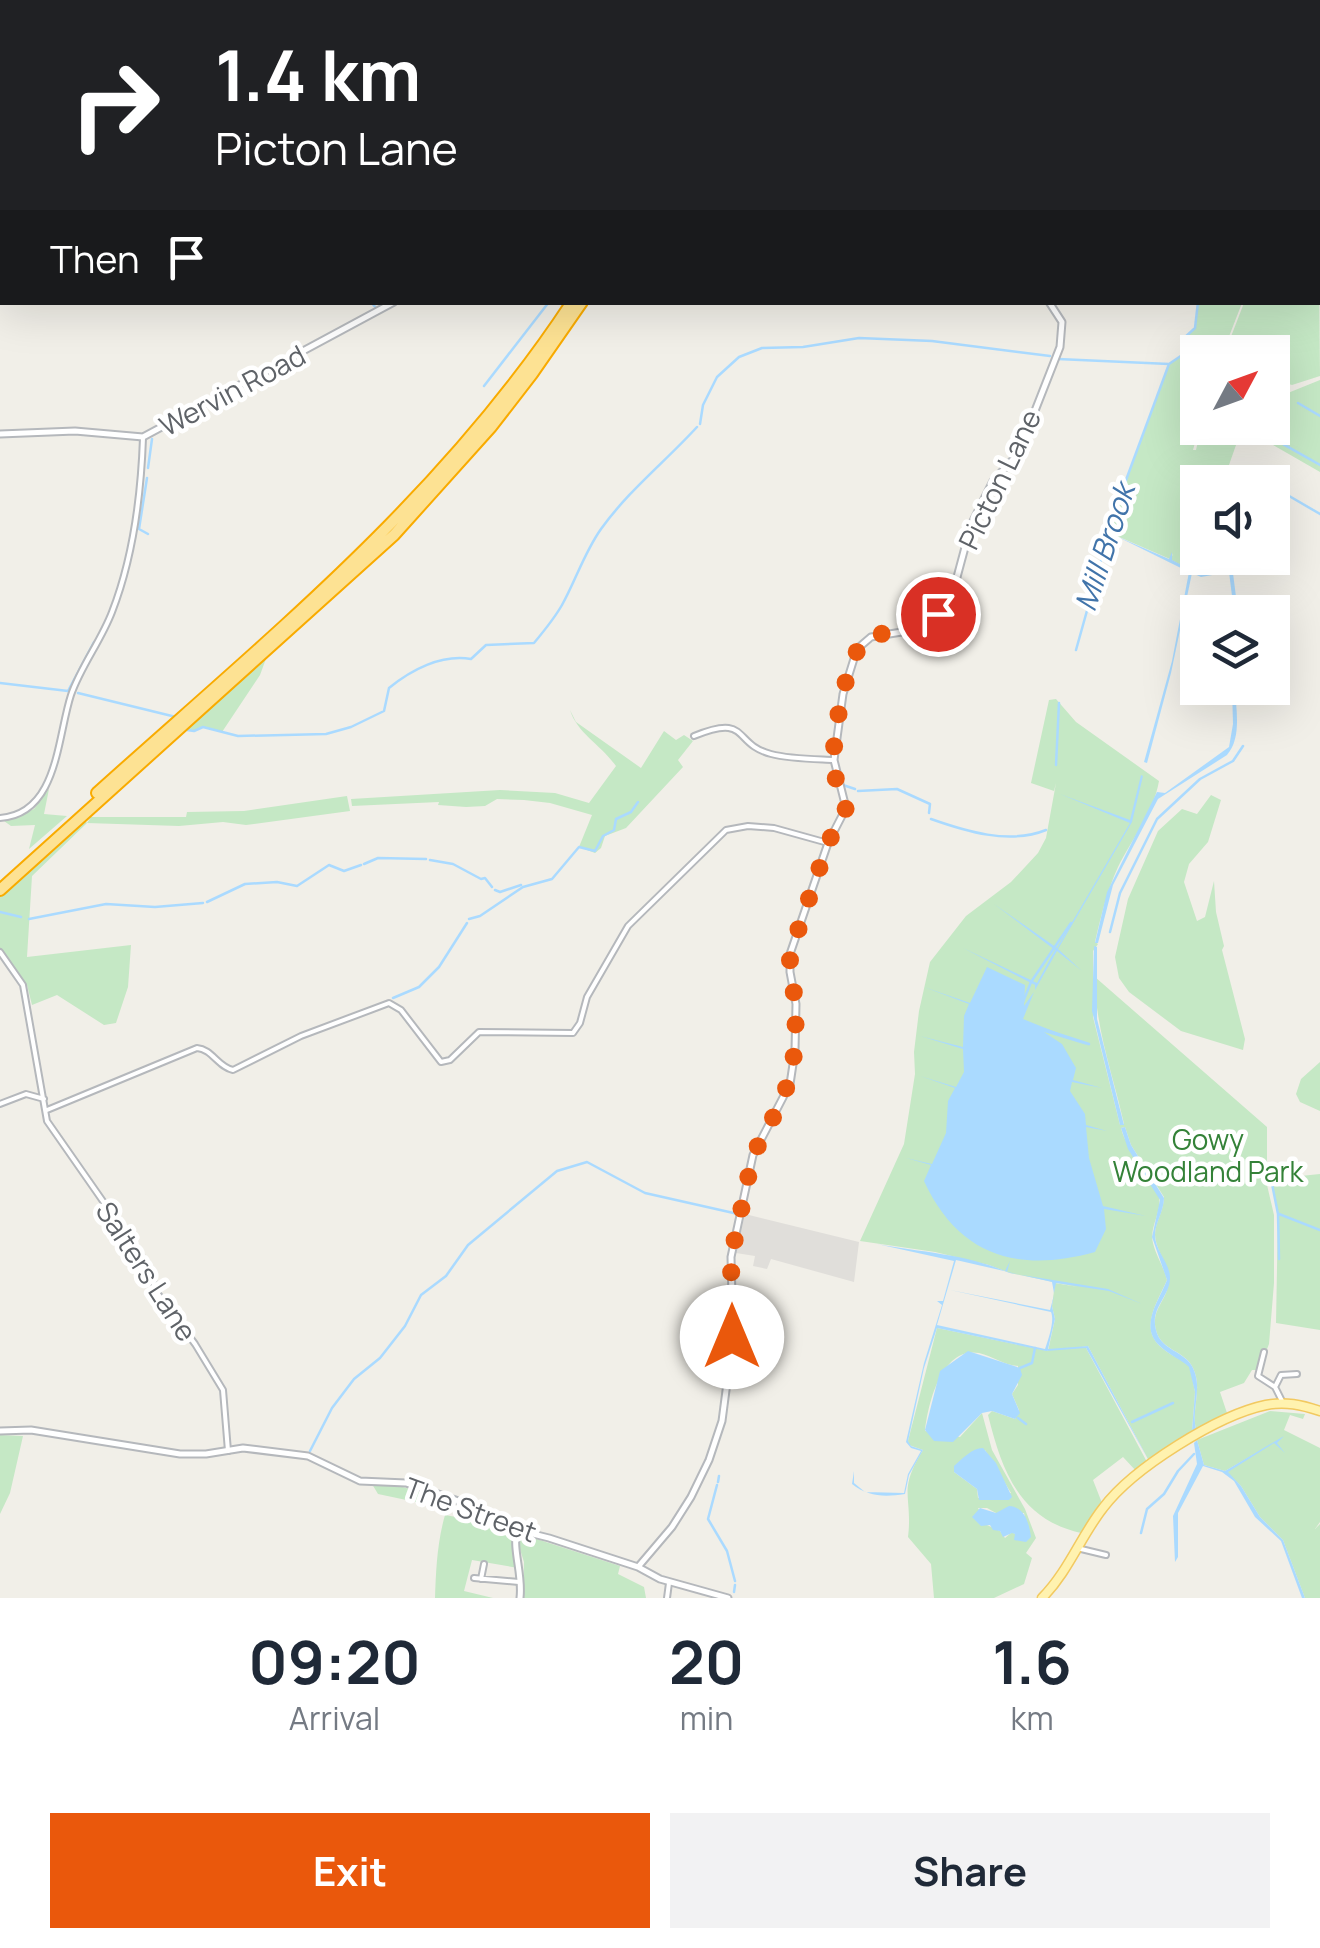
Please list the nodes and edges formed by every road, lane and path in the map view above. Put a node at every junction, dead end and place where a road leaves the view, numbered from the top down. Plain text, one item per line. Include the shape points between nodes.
1 (388, 305) edge
2 (570, 305) edge
3 (580, 305) edge
4 (1051, 305) edge
5 (0, 434) edge
6 (143, 437) junction
7 (694, 736) dead end
8 (834, 760) junction
9 (0, 818) edge
10 (828, 843) junction
11 (0, 881) edge
12 (0, 890) edge
13 (0, 952) edge
14 (44, 1099) junction
15 (0, 1104) edge
16 (47, 1110) junction
17 (1264, 1352) dead end
18 (1297, 1374) dead end
19 (1275, 1387) junction
20 (1284, 1404) junction
21 (1320, 1411) edge
22 (0, 1431) edge
23 (228, 1451) junction
24 (517, 1530) junction
25 (1077, 1548) junction
26 (1106, 1556) dead end
27 (484, 1564) dead end
28 (638, 1568) junction
29 (522, 1582) junction
30 (670, 1582) junction
31 (520, 1598) edge
32 (667, 1598) edge
33 (728, 1598) edge
34 (1042, 1598) edge

1 - 6 street, Wervin Road
2 - 11 highway via 496,408 392,526
3 - 12 highway via 491,426 394,535
4 - 8 street, Picton Lane via 1063,328 1060,347 1018,454 994,481 971,525 953,592 920,629 871,638 857,649
5 - 6 street, Wervin Road
6 - 9 street via 134,526 112,612 73,690 45,791 22,814
7 - 8 street via 730,727 766,753
8 - 10 street, Picton Lane via 846,802
10 - 16 street via 748,826 712,840 628,926 570,1034 484,1031 441,1062 397,1006 384,1004 233,1070 197,1048
10 - 28 street, Picton Lane via 790,954 796,1004 790,1084 753,1155 731,1257 732,1337 722,1421 691,1497
13 - 14 street, Salters Lane via 23,985
14 - 15 street via 26,1094
14 - 16 street, Salters Lane
16 - 23 street, Salters Lane via 50,1127 144,1260 155,1290 223,1390
17 - 19 street via 1258,1376
18 - 19 street via 1281,1376
19 - 20 street
20 - 21 main road
20 - 25 main road via 1254,1409 1181,1443 1109,1500
22 - 23 street, The Street via 180,1454
23 - 24 street, The Street via 272,1450 319,1459 360,1480 397,1480 476,1507
24 - 28 street, The Street
24 - 29 street
25 - 26 street
25 - 34 main road
27 - 29 street via 477,1578
28 - 30 street, The Street
29 - 31 street
30 - 32 street
30 - 33 street, The Street

